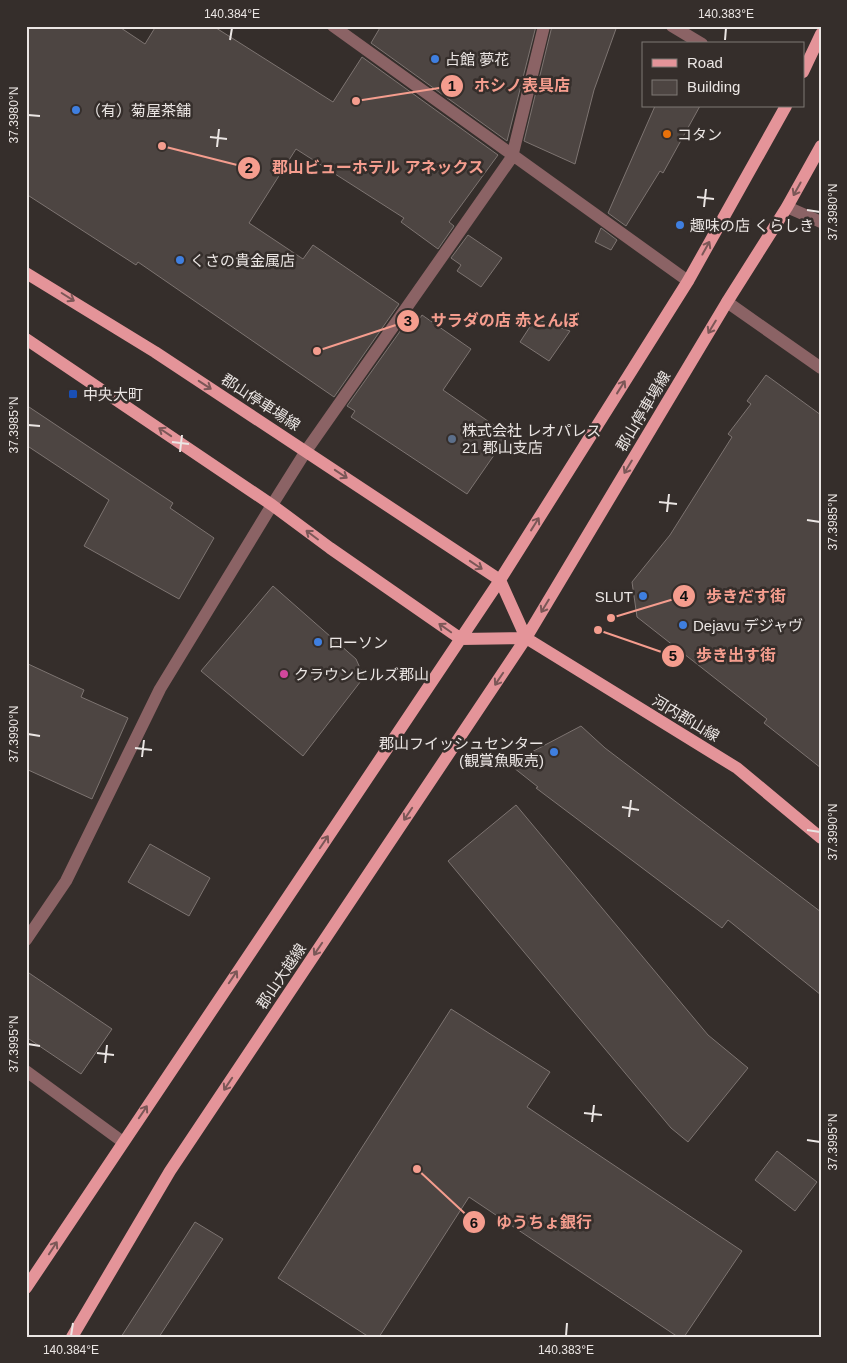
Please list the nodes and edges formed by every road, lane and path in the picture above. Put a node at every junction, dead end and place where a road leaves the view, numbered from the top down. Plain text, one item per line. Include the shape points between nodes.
1 (333, 26) edge
2 (544, 26) edge
3 (672, 26) edge
4 (821, 34) edge
5 (699, 42) edge
6 (804, 70) edge
7 (785, 108) edge
8 (821, 146) edge
9 (512, 157) junction
10 (787, 207) junction
11 (821, 222) edge
12 (26, 273) edge
13 (688, 281) junction
14 (727, 302) junction
15 (26, 339) edge
16 (821, 368) edge
17 (306, 451) junction
18 (272, 505) junction
19 (500, 580) junction
20 (526, 638) junction
21 (461, 639) junction
22 (821, 838) edge
23 (26, 940) edge
24 (26, 1071) edge
25 (123, 1142) junction
26 (26, 1288) edge
27 (72, 1337) edge

1 - 9 street
2 - 9 street
3 - 5 street
4 - 6 main road
13 -> 7 main road, 郡山停車場線
8 -> 10 main road, 郡山停車場線
9 - 13 street
9 - 17 street
10 - 11 street
10 - 14 main road, 郡山停車場線
12 -> 17 main road, 郡山停車場線 via 155,352
19 -> 13 main road, 郡山停車場線
14 - 16 street
14 -> 20 main road, 郡山停車場線
18 -> 15 main road
17 - 18 street
17 -> 19 main road, 郡山停車場線
21 -> 18 main road
18 - 23 street via 160,689 66,880
19 - 20 main road
19 - 21 main road, 郡山停車場線
20 - 21 main road
20 - 22 main road, 河内郡山線 via 737,768
20 -> 27 main road, 郡山大越線 via 170,1171
25 -> 21 main road
24 - 25 street
26 -> 25 main road

